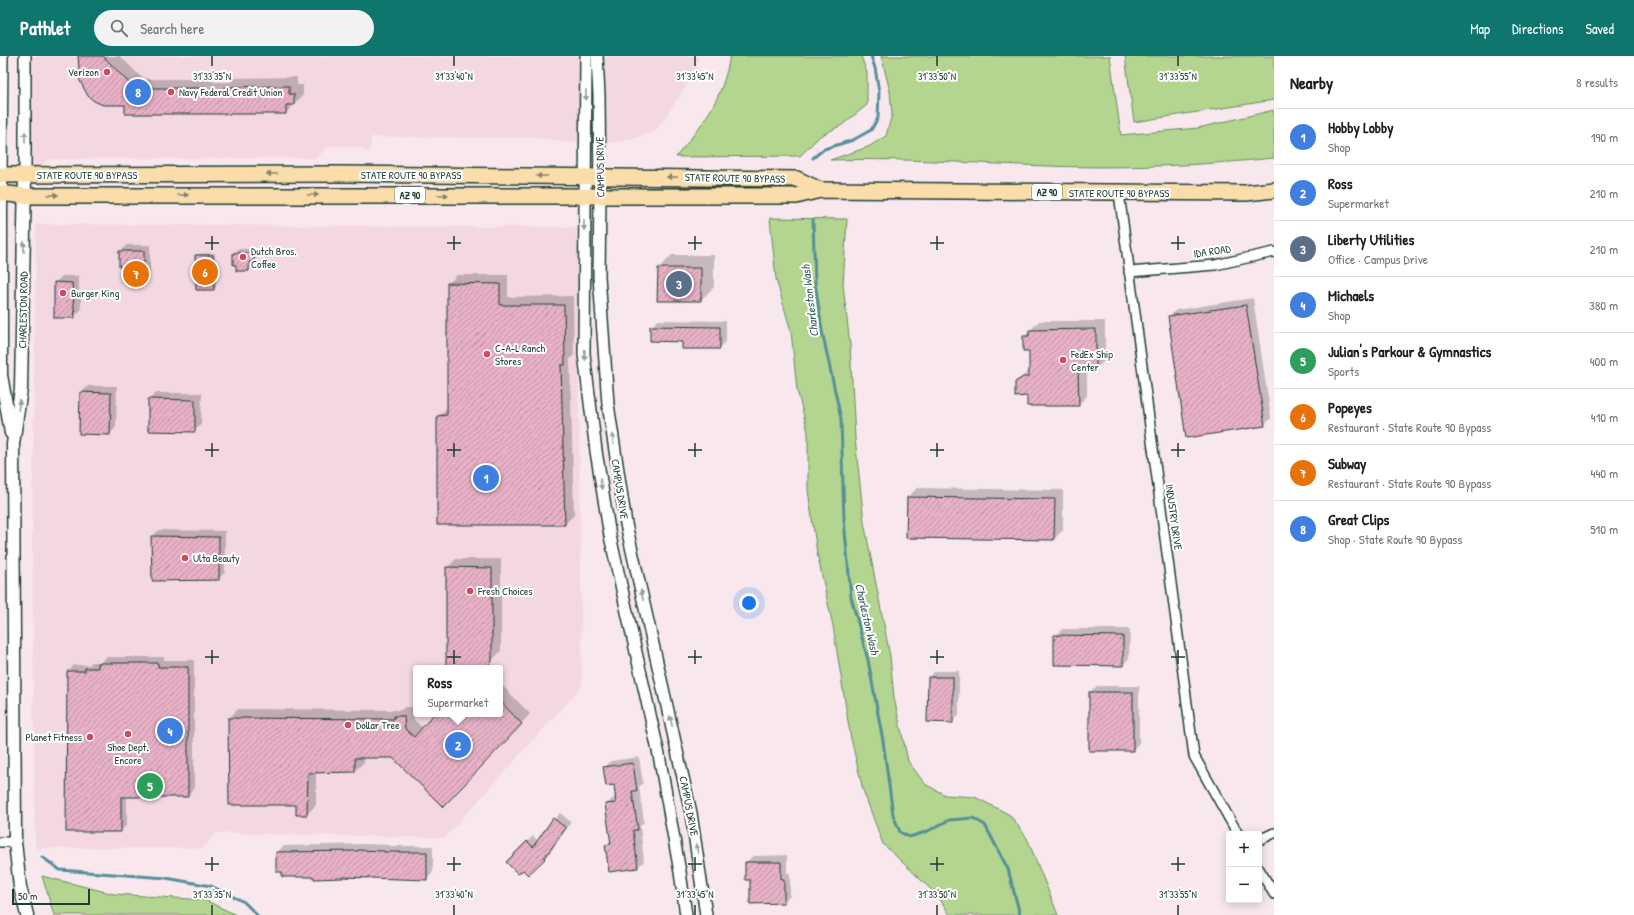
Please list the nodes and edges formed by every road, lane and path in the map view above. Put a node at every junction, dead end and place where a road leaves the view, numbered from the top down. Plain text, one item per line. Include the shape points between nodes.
1 (2, 56) edge
2 (26, 56) edge
3 (586, 56) edge
4 (597, 56) edge
5 (1, 175) edge
6 (25, 176) junction
7 (593, 176) junction
8 (820, 190) junction
9 (1274, 190) edge
10 (0, 193) edge
11 (1120, 193) junction
12 (585, 195) junction
13 (600, 195) junction
14 (25, 196) junction
15 (1274, 252) edge
16 (1129, 272) junction
17 (13, 444) junction
18 (1236, 831) edge
19 (1274, 833) edge
20 (1262, 839) edge
21 (0, 842) edge
22 (15, 842) junction
23 (1262, 874) edge
24 (1274, 894) edge
25 (27, 915) edge
26 (686, 915) edge
27 (706, 915) edge

1 - 5 street
6 -> 2 street
3 -> 7 street, CAMPUS DRIVE
4 - 7 street, CAMPUS DRIVE via 600,95
5 - 6 highway, STATE ROUTE 90 BYPASS / AZ 90
5 - 10 main road, CHARLESTON ROAD
7 -> 6 highway, STATE ROUTE 90 BYPASS / AZ 90
6 - 14 main road, CHARLESTON ROAD
8 -> 7 highway, STATE ROUTE 90 BYPASS / AZ 90 via 797,179
7 - 12 street, CAMPUS DRIVE
7 - 13 street, CAMPUS DRIVE
8 - 11 highway, STATE ROUTE 90 BYPASS / AZ 90
8 - 13 highway, STATE ROUTE 90 BYPASS / AZ 90 via 796,196
9 - 11 highway, STATE ROUTE 90 BYPASS / AZ 90 via 1246,193
10 - 14 highway, STATE ROUTE 90 BYPASS / AZ 90
10 - 17 main road, CHARLESTON ROAD via 1,375
11 - 16 street, INDUSTRY DRIVE
12 - 13 highway, STATE ROUTE 90 BYPASS / AZ 90
14 -> 12 highway, STATE ROUTE 90 BYPASS / AZ 90
12 -> 26 street, CAMPUS DRIVE via 584,354 596,451 610,536 670,810
27 -> 13 street, CAMPUS DRIVE via 691,813 618,482 602,334 599,276
17 -> 14 main road, CHARLESTON ROAD via 21,389
15 - 16 street, IDA ROAD via 1216,265
16 - 18 street, INDUSTRY DRIVE via 1194,756
17 - 22 main road, CHARLESTON ROAD
19 - 20 street
21 - 22 street
22 - 25 main road, CHARLESTON ROAD via 20,887
23 - 24 street

